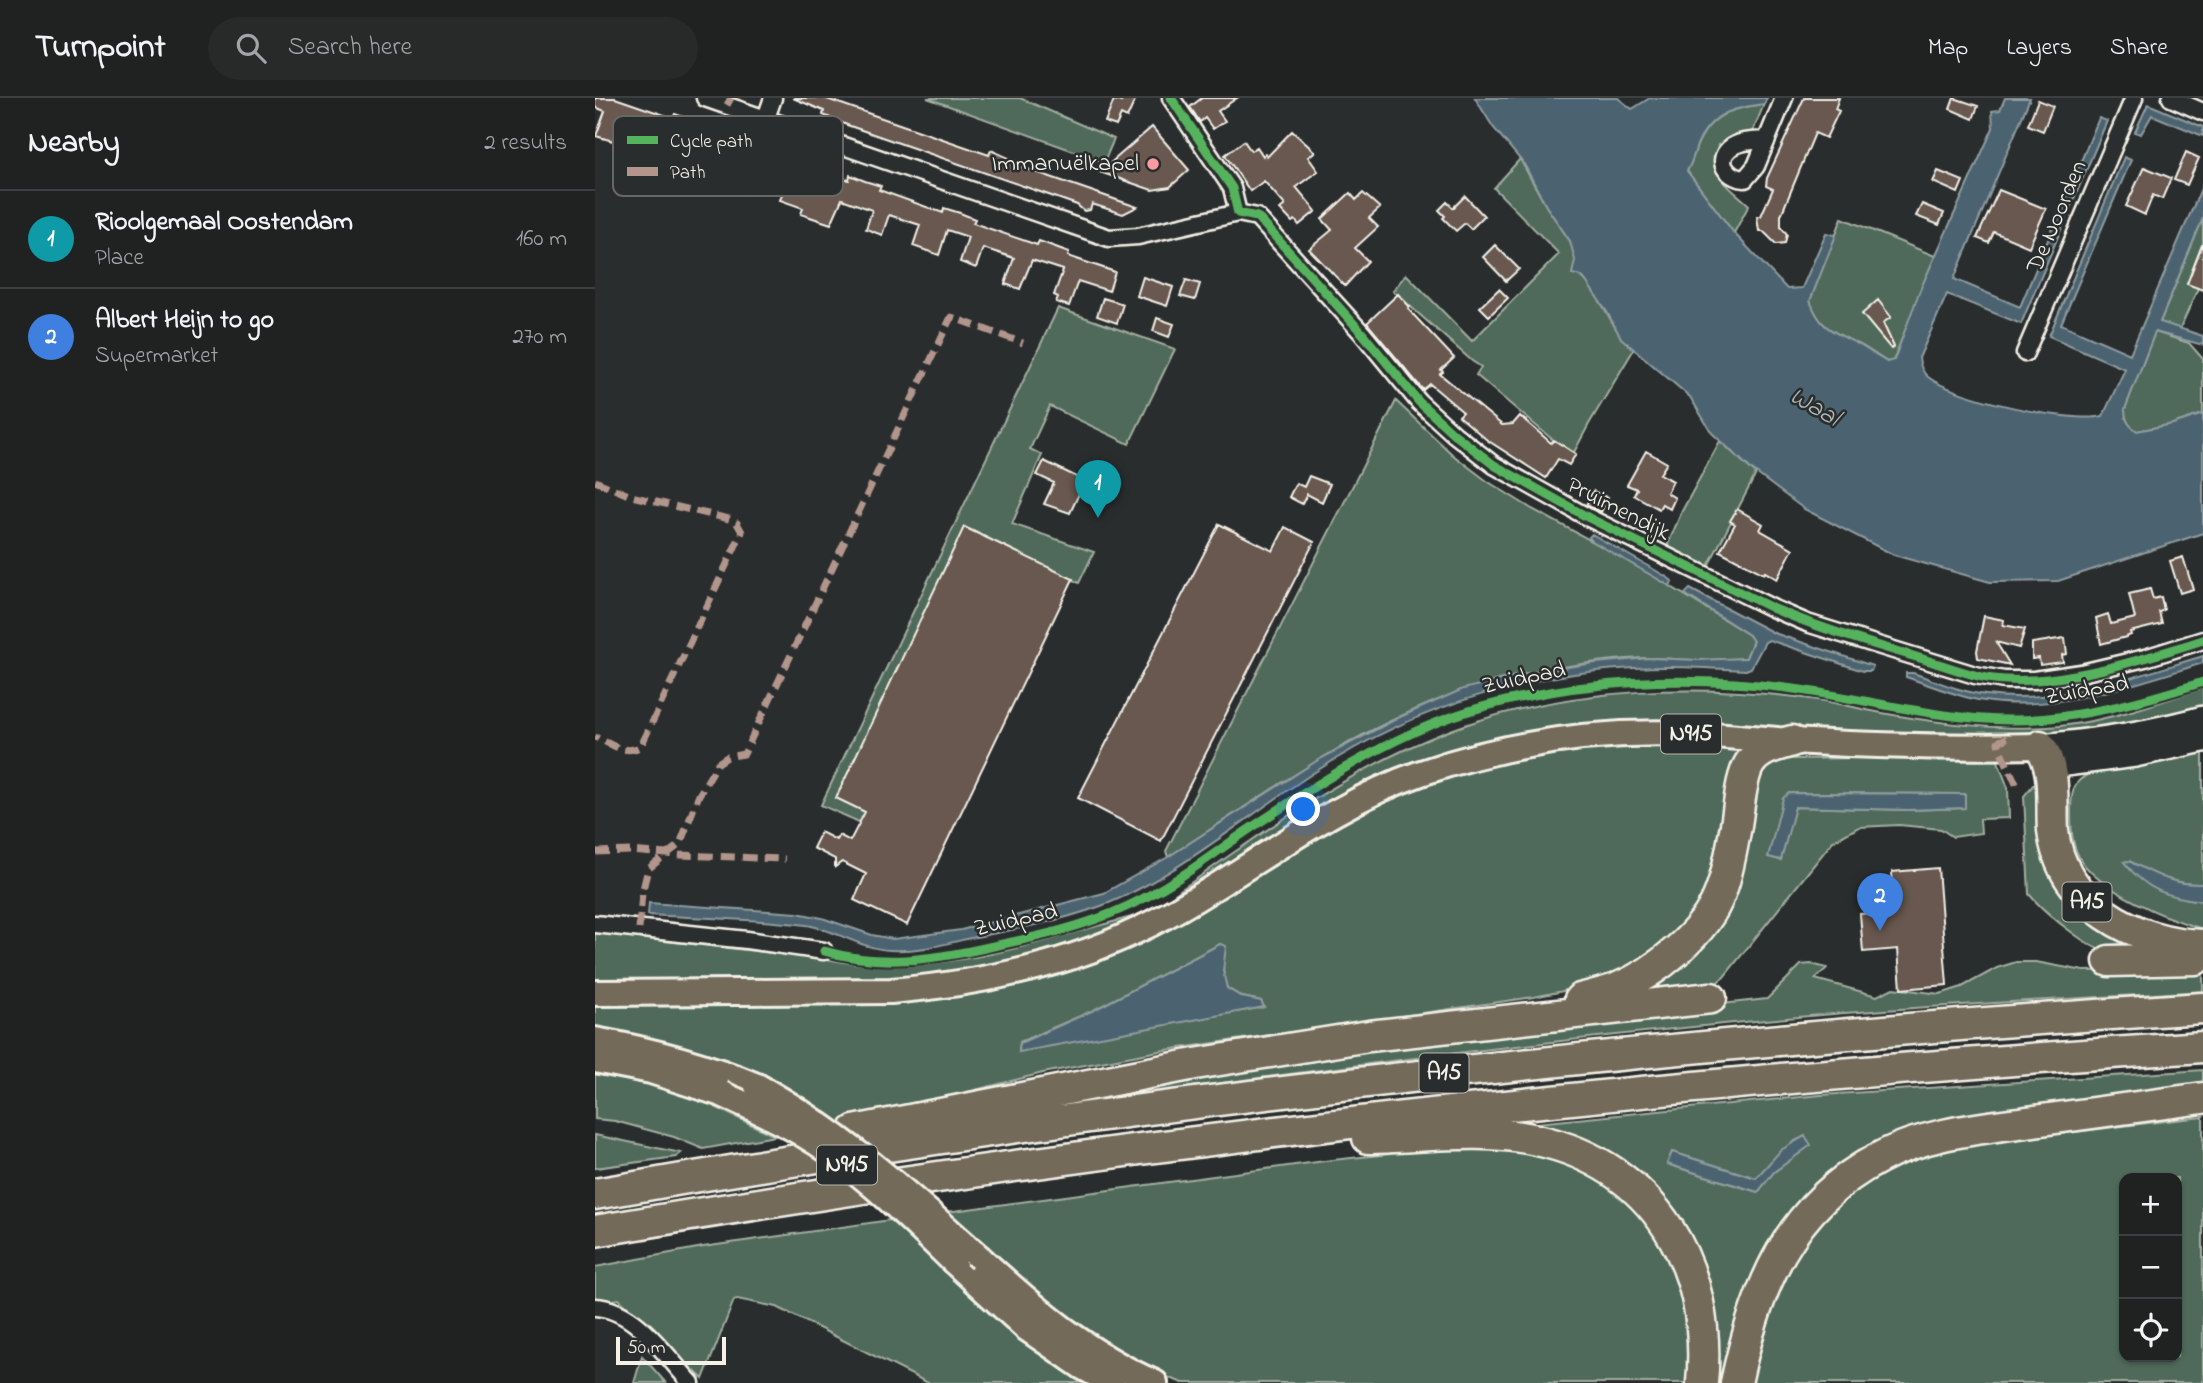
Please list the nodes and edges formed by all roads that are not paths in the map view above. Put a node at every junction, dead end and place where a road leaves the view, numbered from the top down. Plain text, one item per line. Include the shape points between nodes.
1 (705, 98) edge
2 (773, 98) edge
3 (1171, 98) edge
4 (1784, 98) edge
5 (2134, 98) edge
6 (2171, 98) edge
7 (729, 102) edge
8 (2203, 112) edge
9 (761, 116) edge
10 (767, 116) edge
11 (1767, 140) dead end
12 (843, 145) edge
13 (1238, 213) junction
14 (2025, 354) dead end
15 (2203, 640) edge
16 (2203, 718) edge
17 (2203, 740) edge
18 (1791, 741) junction
19 (2045, 756) junction
20 (595, 924) edge
21 (2203, 945) edge
22 (824, 951) dead end
23 (2203, 959) edge
24 (2109, 961) dead end
25 (595, 993) edge
26 (1711, 998) dead end
27 (2203, 1008) edge
28 (1509, 1020) junction
29 (595, 1040) edge
30 (2203, 1047) edge
31 (595, 1060) edge
32 (2203, 1098) edge
33 (1213, 1140) junction
34 (690, 1177) junction
35 (595, 1194) edge
36 (595, 1231) edge
37 (595, 1307) edge
38 (691, 1383) edge
39 (1111, 1383) edge
40 (1155, 1383) edge
41 (1702, 1383) edge
42 (1735, 1383) edge

1 - 7 street
2 - 10 street
3 - 13 street via 1232,188
4 - 11 street
5 - 14 street, De Noorden
6 - 8 street
7 - 9 street
12 - 13 street via 1109,238 1139,236
13 - 15 street, Pruimendijk via 1257,217 1419,402 1494,465 1589,518 1772,608 1886,648 2004,680 2081,673
16 - 19 main road
17 - 19 main road via 2135,755
18 - 19 main road, N915
18 - 25 main road, N915 via 1689,734 1591,736 1469,758 1363,797 1137,931 1055,962 993,978 891,991
18 - 28 highway, A15 via 1765,750 1747,768 1720,895 1708,918 1686,942 1653,969 1617,988
19 - 21 highway, A15 via 2056,850 2063,869 2087,901 2145,935
20 - 22 street
23 - 24 highway
26 - 28 highway, A15
27 - 34 highway, A15 via 1734,1043 1449,1072 1167,1105
28 - 34 highway, A15 via 1369,1036 1195,1064 742,1152
29 - 40 main road, N915, bridge via 689,1060 757,1086 822,1125 869,1160 1080,1343
30 - 33 highway, A15 via 1733,1083
31 - 39 main road, N915, bridge via 651,1071 722,1094 831,1152 907,1215 1026,1328
32 - 42 highway via 1978,1129 1916,1143 1880,1157 1825,1196 1787,1241 1762,1288
33 - 36 highway, A15
33 - 41 highway, A15 via 1488,1134 1577,1151 1615,1172 1645,1199 1686,1258 1696,1287
34 - 35 highway, A15
37 - 38 street via 611,1309 633,1321

